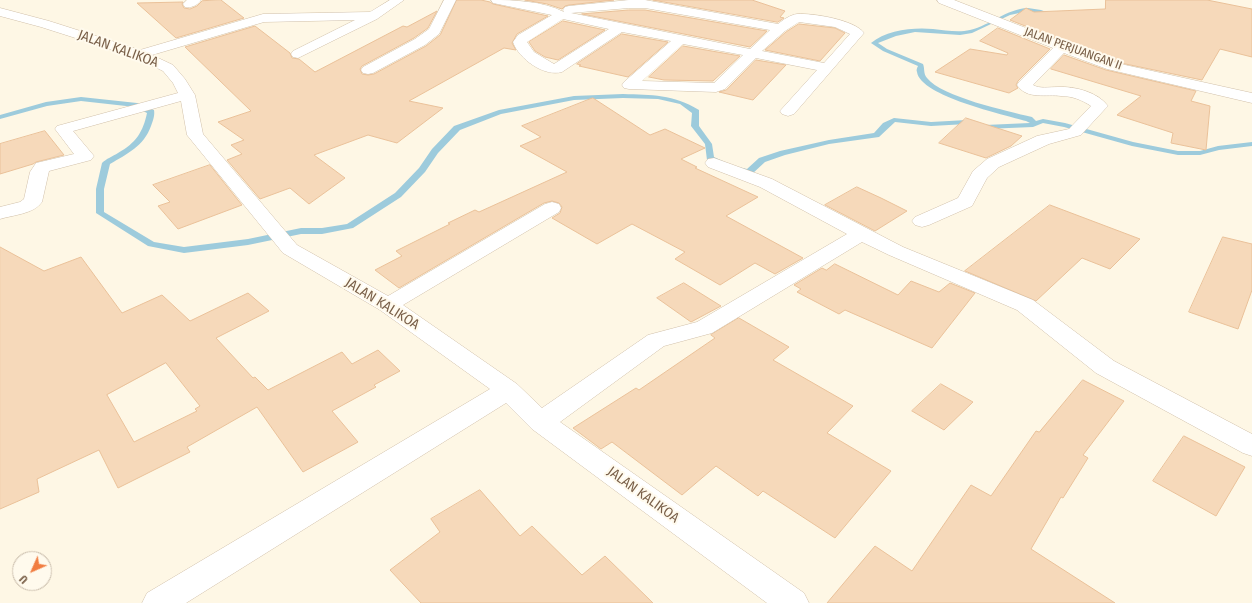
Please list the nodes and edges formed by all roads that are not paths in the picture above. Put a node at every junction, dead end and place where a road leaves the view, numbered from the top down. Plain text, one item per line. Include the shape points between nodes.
1 (398, 0) edge
2 (450, 0) edge
3 (497, 0) edge
4 (943, 0) edge
5 (273, 6) dead end
6 (0, 12) edge
7 (557, 13) junction
8 (373, 16) junction
9 (263, 18) junction
10 (619, 28) junction
11 (779, 28) junction
12 (681, 39) junction
13 (1062, 47) junction
14 (754, 53) junction
15 (140, 54) junction
16 (298, 54) dead end
17 (827, 68) junction
18 (368, 70) dead end
19 (1249, 93) edge
20 (187, 95) junction
21 (788, 111) dead end
22 (714, 163) dead end
23 (552, 208) dead end
24 (0, 213) edge
25 (922, 221) dead end
26 (861, 234) junction
27 (388, 305) junction
28 (508, 390) junction
29 (541, 422) junction
30 (1252, 446) edge
31 (158, 603) edge
32 (793, 603) edge

1 - 8 street
2 - 18 street via 434,31 420,42
3 - 7 street
4 - 13 street, JALAN PERJUANGAN II
5 - 9 street
6 - 15 street, JALAN KALIKOA
7 - 10 street
7 - 10 street via 520,42 528,54 551,69 557,69
7 - 11 street via 645,4
8 - 9 street
8 - 16 street
9 - 15 street
10 - 12 street
11 - 14 street
11 - 17 street via 797,18 853,28 858,33
12 - 14 street
12 - 14 street via 628,85 716,88
13 - 19 street, JALAN PERJUANGAN II via 1112,66
13 - 25 street via 1024,85 1034,91 1061,91 1096,102 1100,106 1081,127 1043,140 993,163 980,175 965,202
14 - 17 street
15 - 20 street, JALAN KALIKOA via 155,60 175,74
17 - 21 street
20 - 24 street via 63,129 85,156 42,168 33,202
20 - 27 street, JALAN KALIKOA via 195,135 290,249
22 - 26 street via 766,183
23 - 27 street
26 - 29 street via 704,328 656,340
26 - 30 street via 1025,305 1106,367
27 - 28 street, JALAN KALIKOA
28 - 29 street, JALAN KALIKOA
28 - 31 street
29 - 32 street, JALAN KALIKOA

